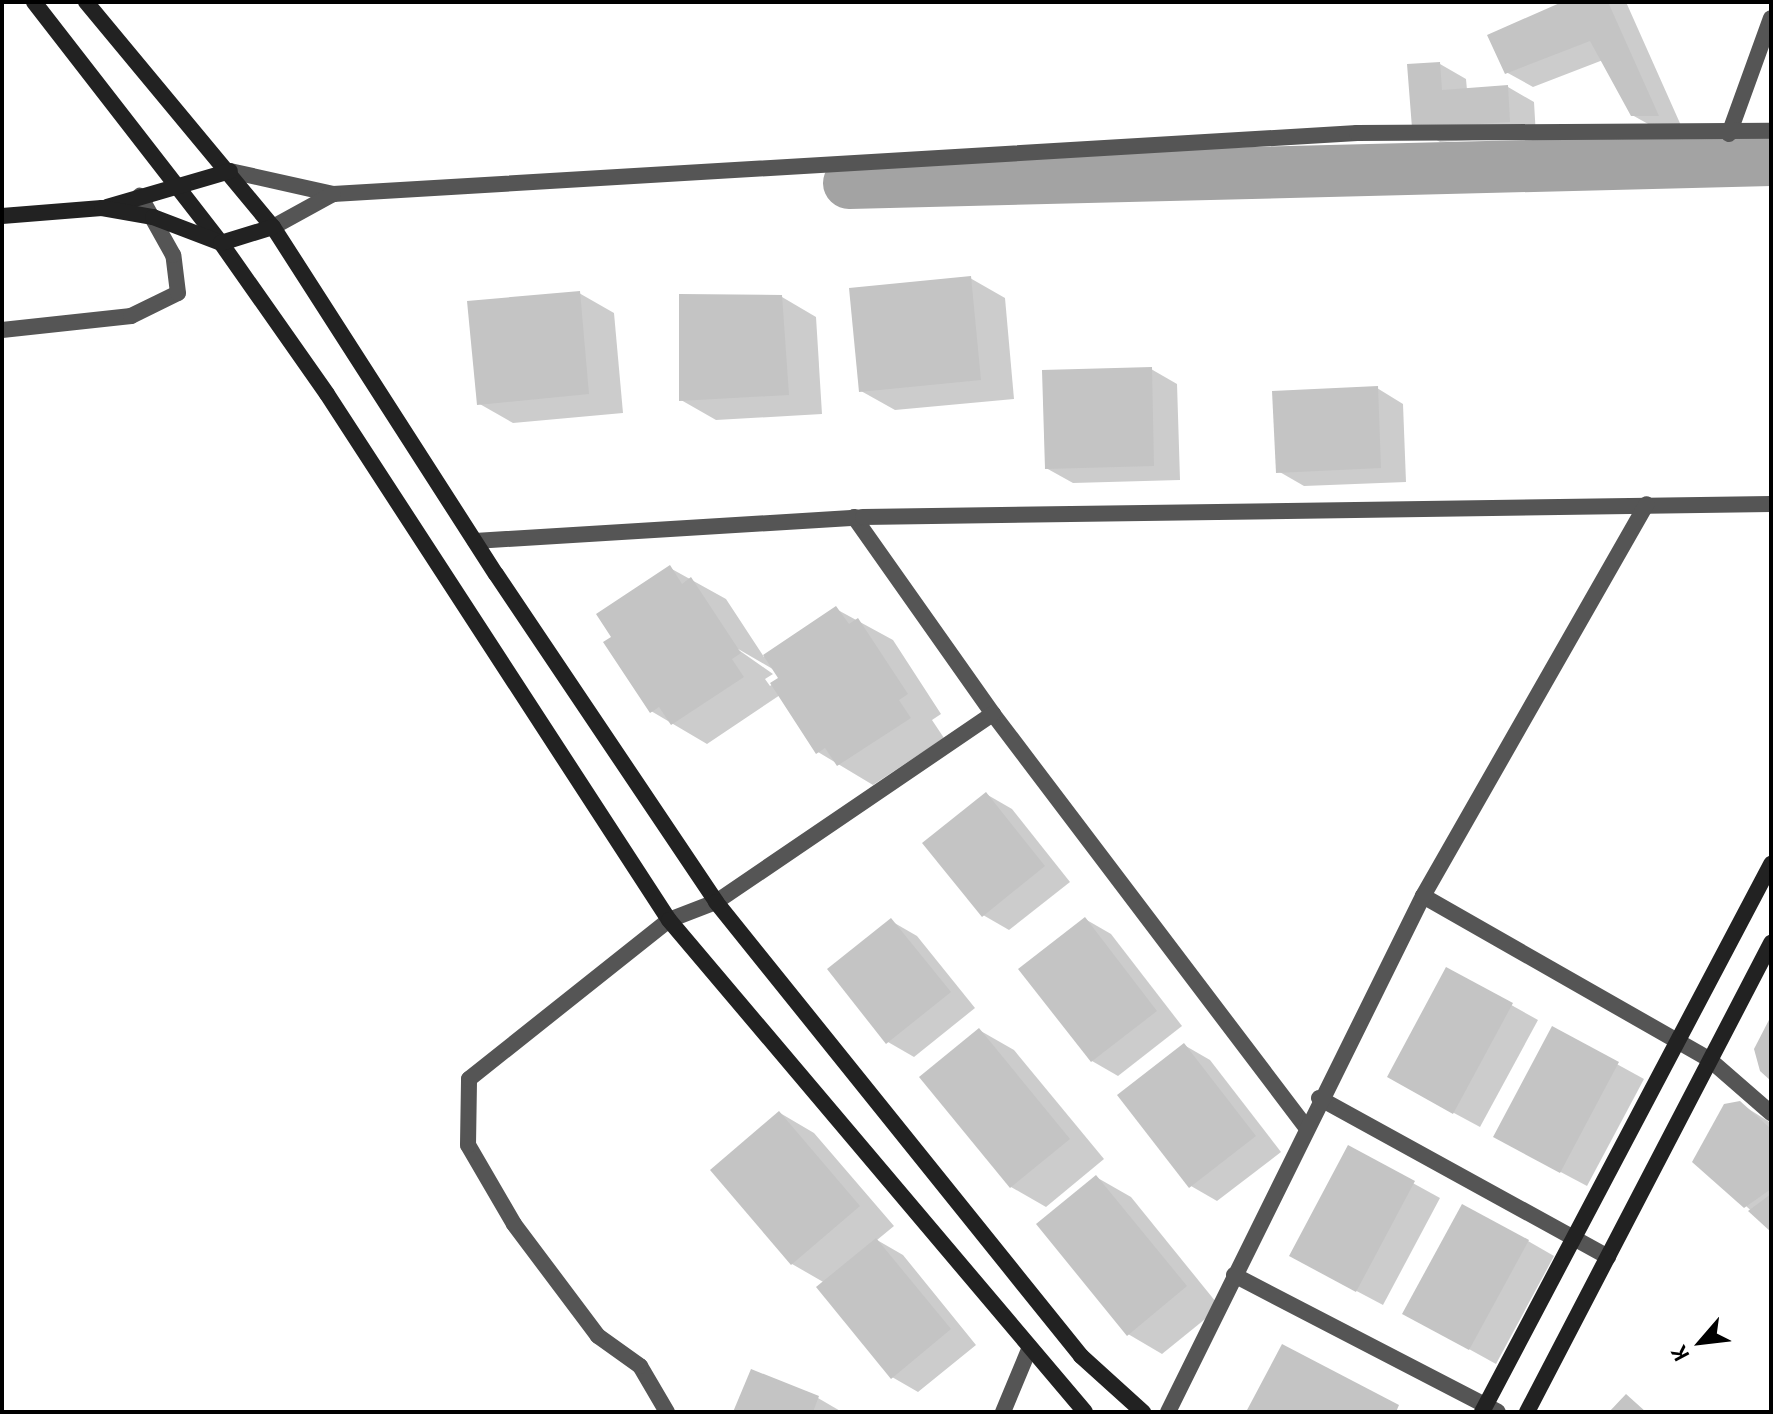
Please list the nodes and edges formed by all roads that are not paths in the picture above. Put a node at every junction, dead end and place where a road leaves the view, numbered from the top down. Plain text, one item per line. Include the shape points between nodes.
1 (34, 2) edge
2 (86, 2) edge
3 (1771, 18) edge
4 (1771, 131) edge
5 (1729, 134) junction
6 (230, 171) junction
7 (174, 185) junction
8 (333, 194) junction
9 (140, 196) junction
10 (102, 208) junction
11 (2, 216) edge
12 (153, 217) junction
13 (273, 227) junction
14 (221, 243) junction
15 (2, 330) edge
16 (1647, 504) junction
17 (1771, 504) edge
18 (854, 517) junction
19 (475, 541) junction
20 (993, 714) junction
21 (1771, 864) edge
22 (1423, 896) junction
23 (716, 902) junction
24 (669, 920) junction
25 (1771, 943) edge
26 (1679, 1042) junction
27 (1710, 1060) junction
28 (1319, 1098) junction
29 (1771, 1113) edge
30 (1305, 1126) junction
31 (1576, 1239) junction
32 (1608, 1257) junction
33 (1234, 1275) junction
34 (1030, 1347) junction
35 (1489, 1410) edge
36 (1083, 1411) edge
37 (667, 1412) edge
38 (1003, 1412) edge
39 (1143, 1412) edge
40 (1168, 1412) edge
41 (1527, 1412) edge

1 - 7 main road
2 - 6 main road
3 - 5 street
4 - 5 street
5 - 8 street via 1357,133
6 - 7 main road
6 - 8 street
6 - 13 main road
7 - 9 main road
7 - 14 main road
8 - 13 street
9 - 10 main road
9 - 12 street
10 - 11 main road
10 - 12 main road
12 - 14 main road
12 - 15 street via 173,255 178,293 131,316
13 - 14 main road
13 - 19 main road
14 - 24 main road via 327,394
16 - 17 street
16 - 18 street
16 - 22 street
18 - 19 street
18 - 20 street
19 - 23 main road
20 - 23 street
20 - 30 street
21 - 26 main road
22 - 26 street
22 - 28 street
23 - 24 street
23 - 39 main road via 1081,1356
24 - 34 main road
24 - 37 street via 469,1079 468,1145 533,1249 598,1336 640,1366
25 - 27 main road
26 - 27 street
26 - 31 main road
27 - 29 street
27 - 32 main road
28 - 30 street
28 - 31 street
30 - 33 street
31 - 32 street
31 - 35 main road
32 - 41 main road
33 - 35 street
33 - 40 street
34 - 36 main road
34 - 38 street

